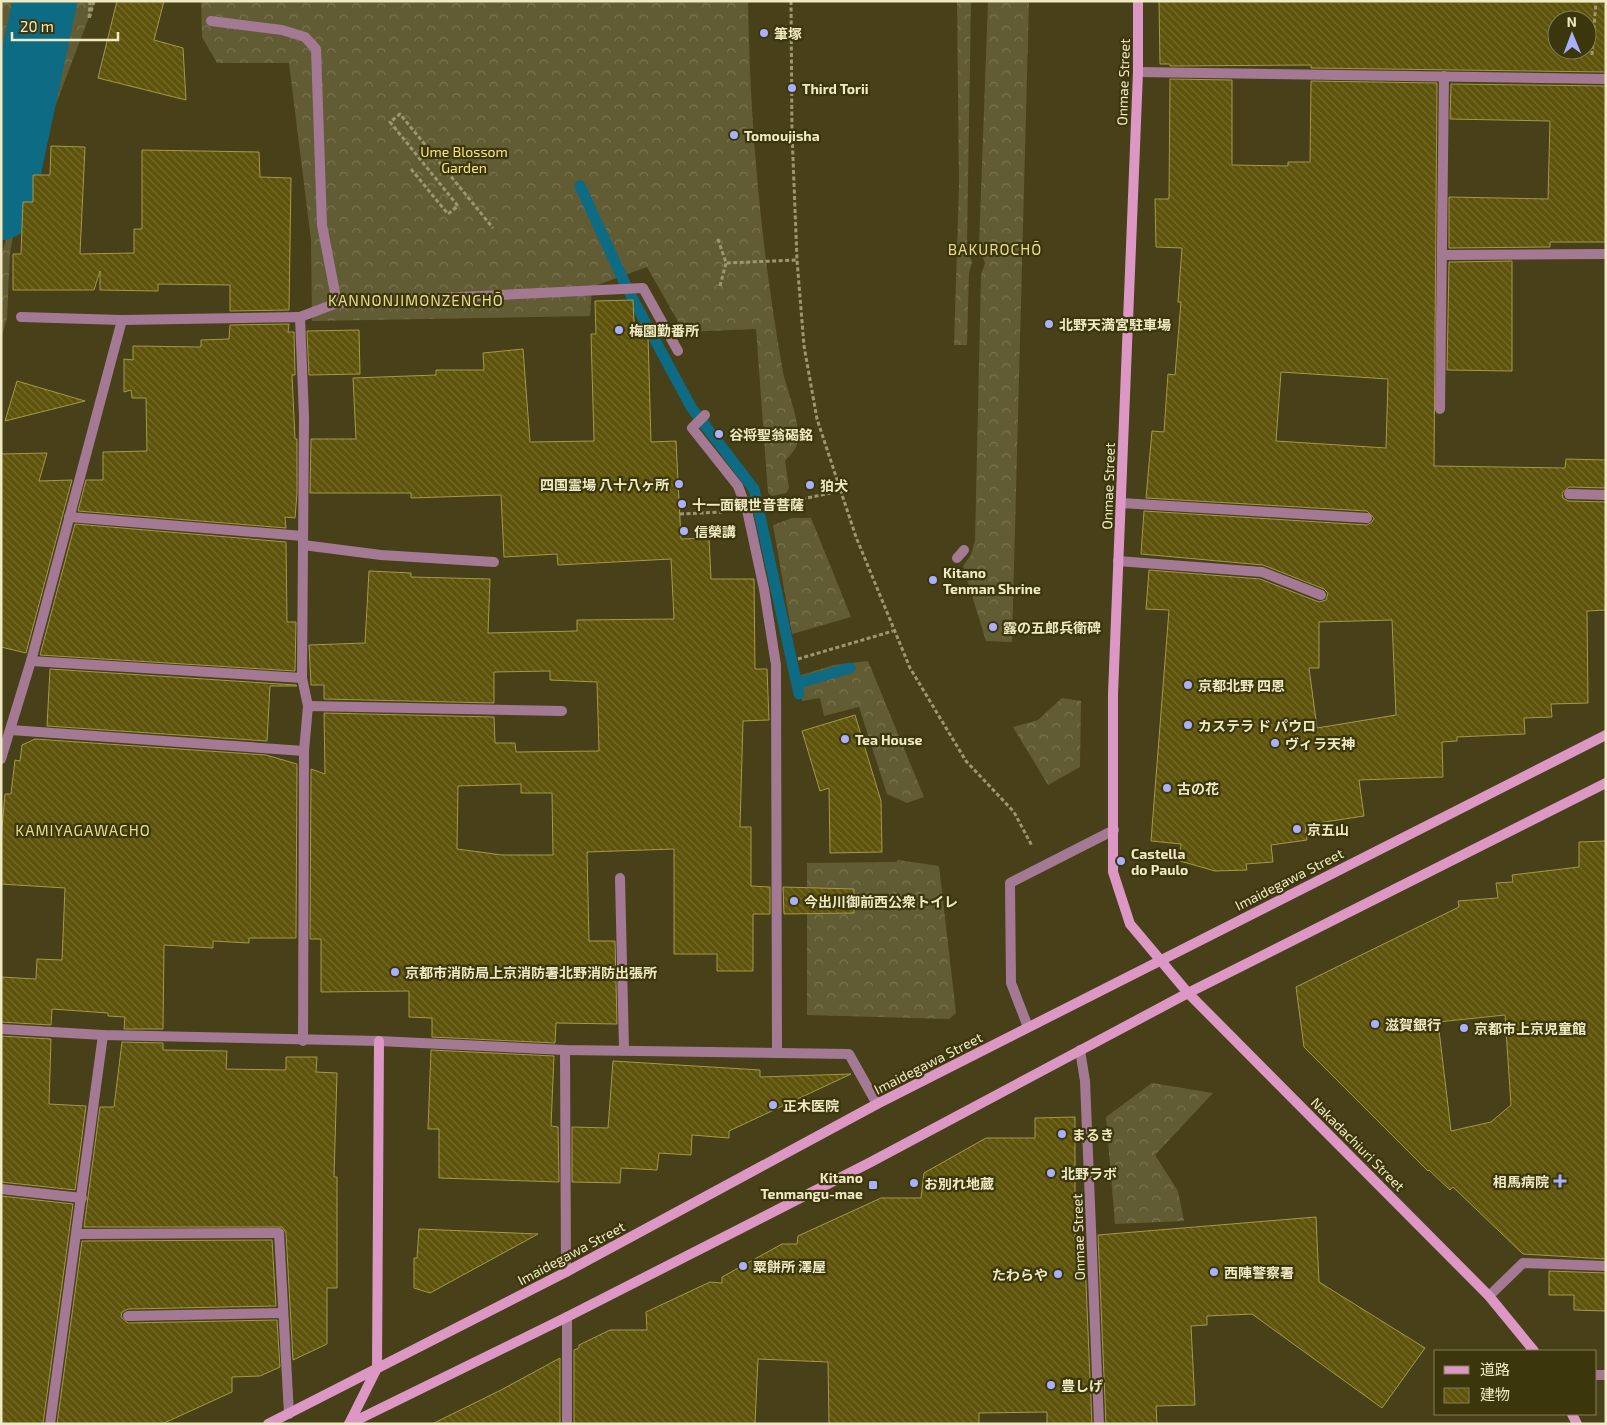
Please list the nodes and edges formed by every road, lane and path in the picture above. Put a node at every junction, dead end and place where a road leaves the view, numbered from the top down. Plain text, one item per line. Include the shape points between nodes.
1 (90, 1) edge
2 (94, 1) edge
3 (791, 1) edge
4 (1138, 1) edge
5 (1596, 1) edge
6 (210, 21) dead end
7 (1138, 72) junction
8 (1444, 76) junction
9 (1590, 78) junction
10 (1606, 79) edge
11 (792, 133) junction
12 (746, 135) dead end
13 (412, 169) dead end
14 (493, 228) dead end
15 (718, 239) dead end
16 (1606, 254) edge
17 (1442, 255) junction
18 (797, 260) junction
19 (726, 263) junction
20 (720, 286) dead end
21 (337, 303) junction
22 (300, 317) junction
23 (21, 318) dead end
24 (122, 320) junction
25 (678, 352) dead end
26 (1440, 408) dead end
27 (705, 415) dead end
28 (1569, 494) dead end
29 (1606, 495) edge
30 (1121, 503) junction
31 (70, 517) junction
32 (1367, 518) dead end
33 (303, 541) junction
34 (1118, 561) junction
35 (494, 562) dead end
36 (1321, 595) dead end
37 (893, 631) junction
38 (31, 661) junction
39 (776, 665) junction
40 (302, 678) junction
41 (308, 706) junction
42 (562, 711) dead end
43 (10, 730) junction
44 (1606, 735) edge
45 (304, 751) junction
46 (1, 759) edge
47 (1606, 783) edge
48 (1114, 830) junction
49 (1042, 867) junction
50 (620, 878) dead end
51 (1159, 960) junction
52 (1188, 993) junction
53 (1028, 1027) junction
54 (1, 1029) edge
55 (103, 1035) junction
56 (303, 1040) junction
57 (379, 1041) junction
58 (624, 1049) junction
59 (565, 1050) junction
60 (1080, 1050) junction
61 (777, 1053) junction
62 (877, 1104) junction
63 (1, 1189) edge
64 (82, 1198) junction
65 (77, 1234) junction
66 (1606, 1266) edge
67 (566, 1272) junction
68 (1489, 1296) junction
69 (282, 1313) junction
70 (128, 1316) dead end
71 (567, 1317) junction
72 (1533, 1350) edge
73 (378, 1368) junction
74 (289, 1414) junction
75 (50, 1424) edge
76 (268, 1424) edge
77 (349, 1424) edge
78 (567, 1424) edge
79 (1099, 1424) edge

1 - 2 path via 88,19
3 - 11 path
4 - 7 main road, Onmae Street
5 - 9 path
6 - 21 street via 282,30 305,37 316,49 322,225
7 - 8 street
7 - 30 main road, Onmae Street
8 - 9 street
8 - 17 street
9 - 10 street
11 - 12 path
11 - 18 path
13 - 14 path via 448,214 458,206 390,122 400,114
15 - 19 path
16 - 17 street
17 - 26 street
18 - 19 path
18 - 37 path via 804,346 817,419 856,538
19 - 20 path
21 - 22 street
21 - 25 street via 643,288
22 - 24 street
22 - 33 street via 304,416
23 - 24 street
24 - 31 street
27 - 39 street via 692,428 738,486 748,510
28 - 29 street
30 - 32 street
30 - 34 main road, Onmae Street
31 - 33 street
31 - 38 street
33 - 35 street via 381,555
33 - 40 street
34 - 36 street via 1262,572
34 - 48 main road, Onmae Street via 1113,694
37 - 39 path
37 - 49 path via 932,708 966,761 1014,812
38 - 40 street
38 - 43 street
39 - 61 street
40 - 41 street
41 - 42 street
41 - 45 street
43 - 45 street
43 - 46 street
44 - 51 main road, Imaidegawa Street
45 - 56 street
47 - 52 main road
48 - 49 street
48 - 51 main road, Onmae Street via 1113,872 1130,924
49 - 53 street via 1010,883 1011,983
50 - 58 street
51 - 52 main road, Nakadachiuri Street
51 - 53 main road, Imaidegawa Street
52 - 60 main road
52 - 68 main road, Nakadachiuri Street
53 - 62 main road, Imaidegawa Street
54 - 55 street
55 - 56 street
55 - 64 street
56 - 57 street
57 - 59 street
57 - 73 main road
58 - 59 street
58 - 61 street
59 - 67 street
60 - 71 main road via 869,1163
60 - 79 street, Onmae Street via 1085,1081
61 - 62 street via 849,1054
62 - 67 main road, Imaidegawa Street
63 - 64 street
64 - 65 street
65 - 69 street via 279,1233
65 - 75 street
66 - 68 street via 1523,1263
67 - 73 main road, Imaidegawa Street
68 - 72 main road, Nakadachiuri Street
69 - 70 street
69 - 74 street
71 - 77 main road
71 - 78 street
73 - 74 main road, Imaidegawa Street
73 - 77 main road
74 - 76 main road, Imaidegawa Street

